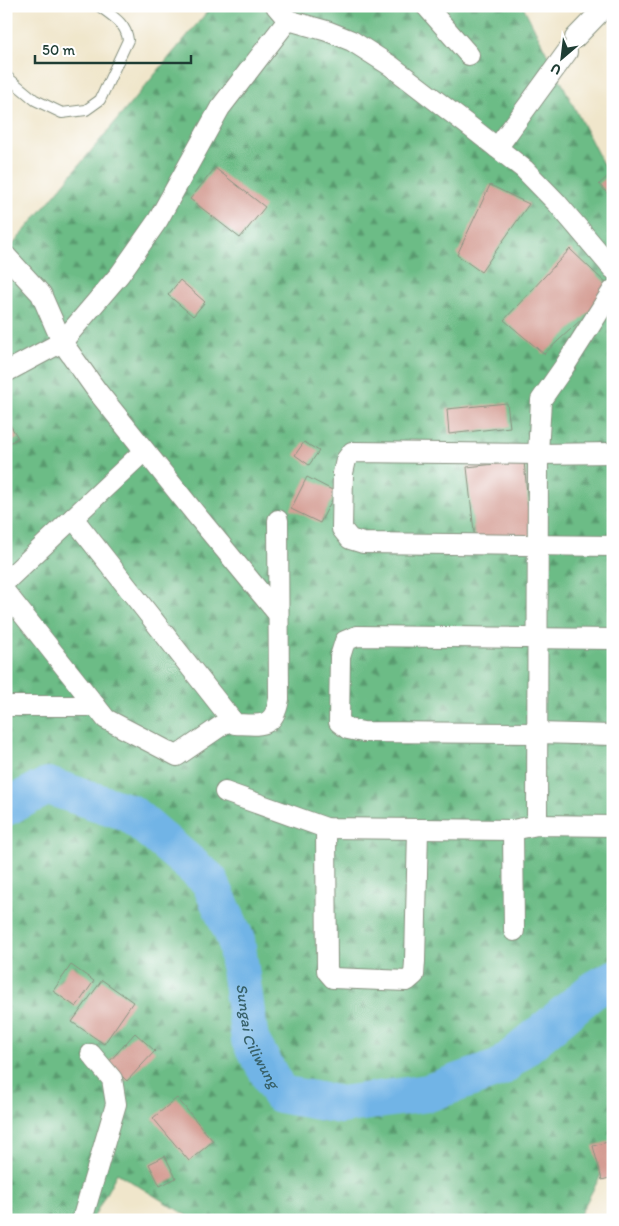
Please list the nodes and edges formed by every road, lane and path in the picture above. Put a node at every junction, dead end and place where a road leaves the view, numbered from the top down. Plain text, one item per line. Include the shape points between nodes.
1 (100, 6) edge
2 (426, 6) edge
3 (606, 6) edge
4 (282, 13) edge
5 (469, 55) dead end
6 (6, 76) edge
7 (498, 148) junction
8 (6, 256) edge
9 (613, 269) edge
10 (613, 290) edge
11 (62, 342) junction
12 (6, 372) edge
13 (144, 451) junction
14 (538, 454) junction
15 (613, 454) edge
16 (73, 518) junction
17 (278, 520) dead end
18 (538, 545) junction
19 (613, 546) edge
20 (6, 582) edge
21 (6, 593) edge
22 (278, 614) junction
23 (538, 638) junction
24 (613, 639) edge
25 (6, 706) edge
26 (96, 706) junction
27 (231, 719) junction
28 (537, 733) junction
29 (613, 735) edge
30 (225, 792) dead end
31 (537, 825) junction
32 (613, 826) edge
33 (326, 828) junction
34 (418, 829) junction
35 (514, 830) junction
36 (514, 932) dead end
37 (91, 1054) dead end
38 (82, 1220) edge

1 - 6 lane via 120,22 127,31 128,40 100,100 86,110 62,113 35,100
2 - 5 street
3 - 7 street via 571,45
4 - 7 street via 352,40
4 - 11 street via 220,108 158,220 120,274
7 - 9 street via 550,196
8 - 11 street via 41,294
10 - 14 street via 541,400
11 - 12 street
11 - 13 street
13 - 16 street
13 - 22 street
14 - 15 street
14 - 18 street
14 - 18 street via 352,452 343,473 342,529 350,539 363,543
16 - 20 street
16 - 27 street
17 - 22 street
18 - 19 street
18 - 23 street
21 - 26 street
22 - 27 street via 279,699 276,715 269,722 253,725 235,724
23 - 24 street
23 - 28 street
23 - 28 street via 357,636 345,641 340,657 339,722 348,729 363,732
25 - 26 street
26 - 27 street via 106,719 177,756
28 - 29 street
28 - 31 street
30 - 33 street
31 - 32 street
31 - 35 street
33 - 34 street
33 - 34 street via 327,971 333,978 407,981 414,975
34 - 35 street
35 - 36 street
37 - 38 street via 112,1079 116,1104

